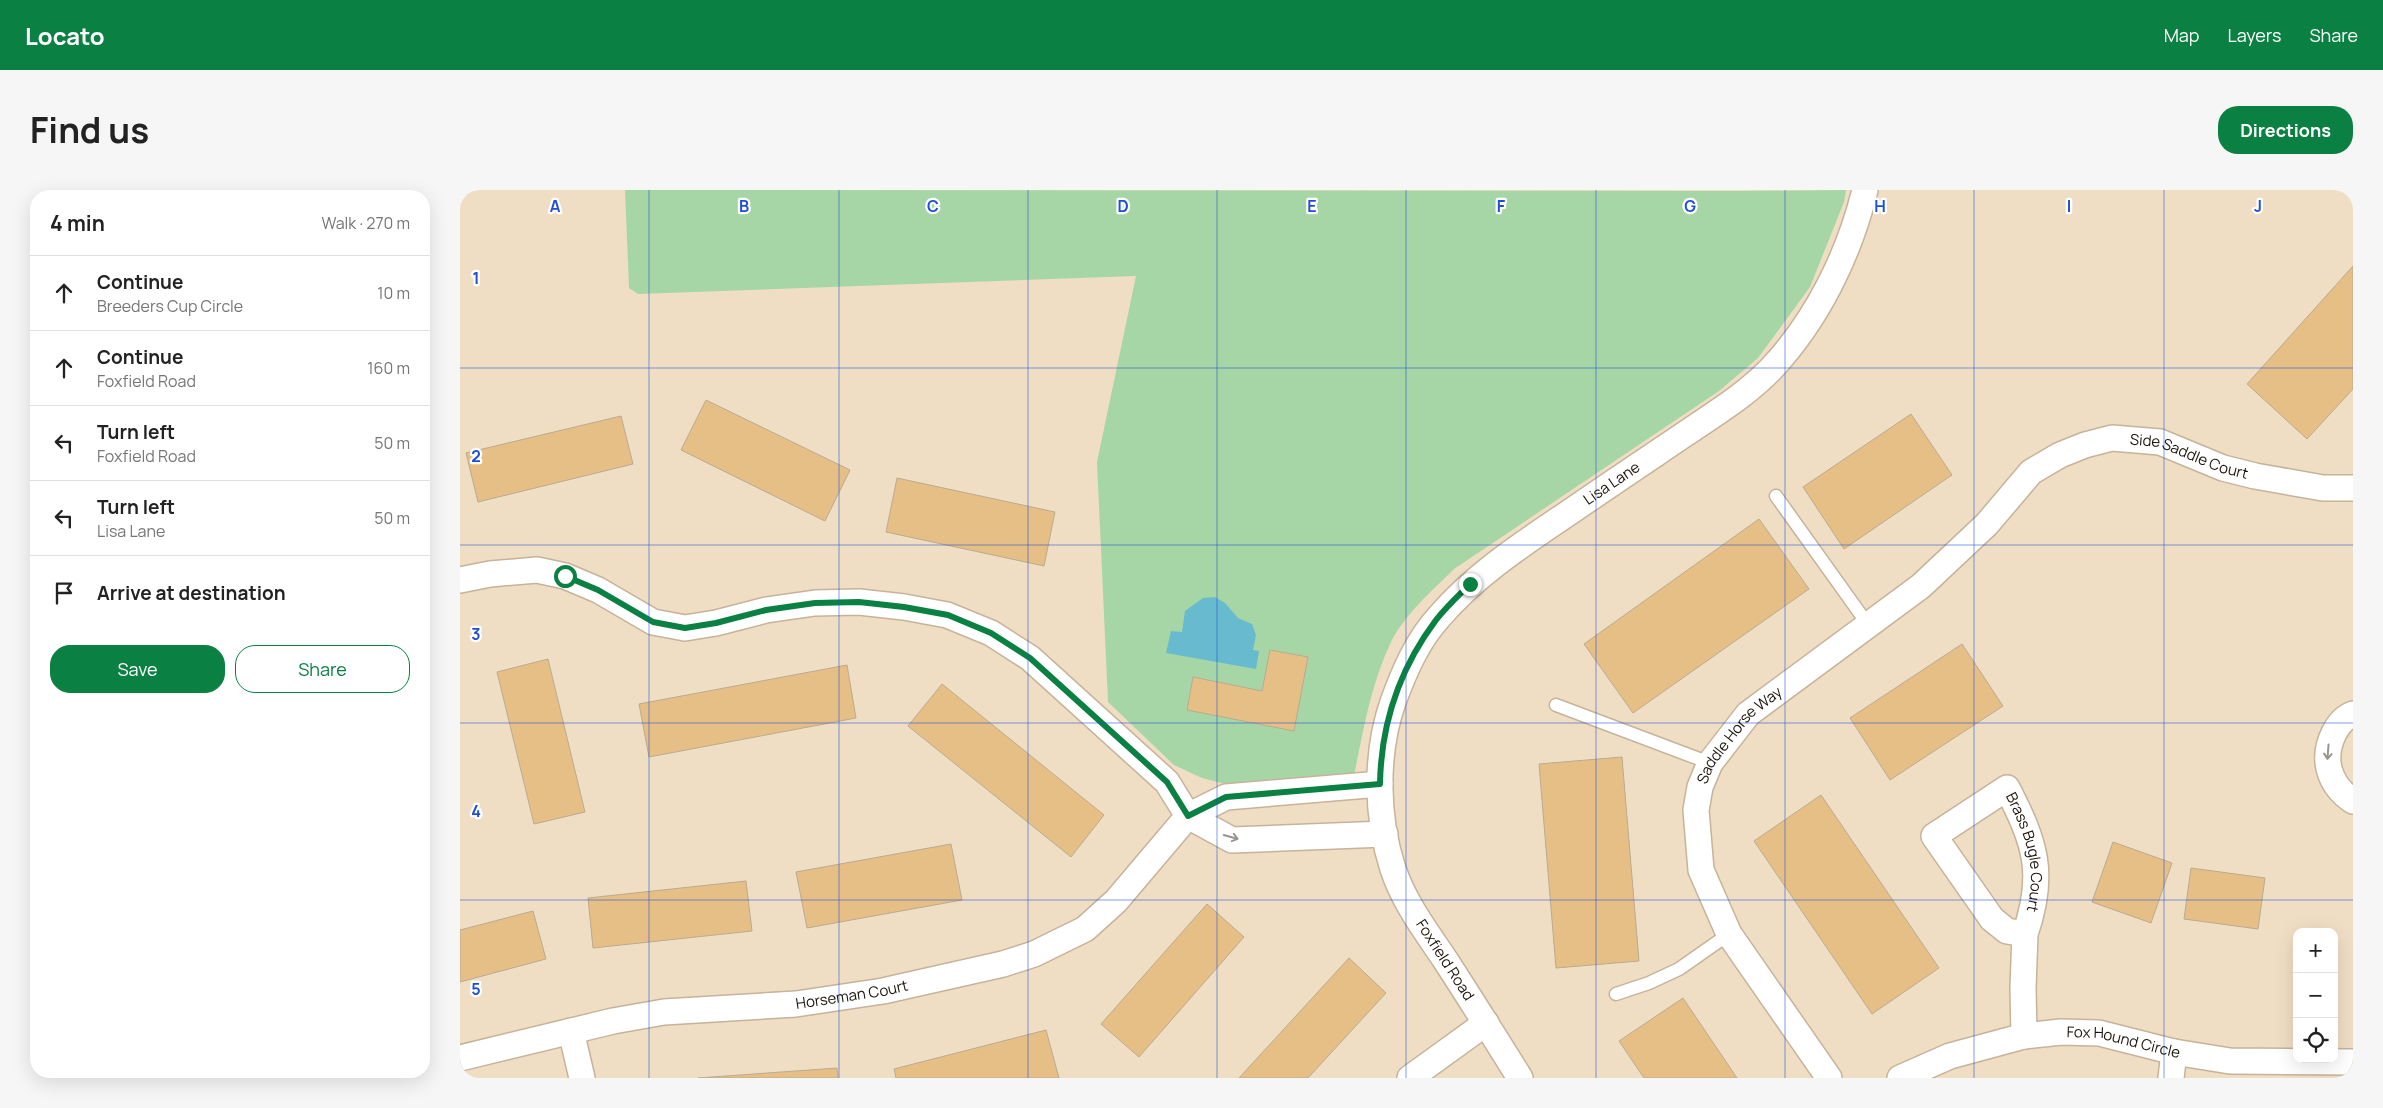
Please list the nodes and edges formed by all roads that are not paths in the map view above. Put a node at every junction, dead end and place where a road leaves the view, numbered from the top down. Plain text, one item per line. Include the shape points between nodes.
1 (1865, 190) edge
2 (2031, 472) joint
3 (2353, 488) edge
4 (1776, 496) dead end
5 (460, 580) edge
6 (1869, 626) junction
7 (1556, 705) dead end
8 (2353, 714) edge
9 (1710, 763) junction
10 (1380, 784) junction
11 (2353, 801) edge
12 (1188, 816) junction
13 (1385, 834) junction
14 (1729, 934) junction
15 (2025, 934) junction
16 (1616, 994) dead end
17 (1486, 1022) junction
18 (571, 1031) junction
19 (2024, 1036) junction
20 (2174, 1052) junction
21 (460, 1058) edge
22 (2353, 1062) edge
23 (582, 1078) edge
24 (1410, 1078) edge
25 (1520, 1078) edge
26 (1829, 1078) edge
27 (1900, 1078) edge
28 (2171, 1078) edge

1 - 10 street, Lisa Lane via 1846,249 1826,292 1802,332 1770,370 1731,403 1511,552 1470,584 1436,619 1406,668 1388,718
2 - 3 street, Side Saddle Court via 2085,445 2112,438 2136,439 2160,442 2223,468 2256,476 2323,488
2 - 6 street, Saddle Horse Way via 1960,552
4 - 6 lane
5 - 12 street via 537,570 565,576 598,590 653,622 685,628 815,603 859,602 948,615 991,633 1030,658 1167,782
6 - 9 street, Saddle Horse Way via 1748,714
7 - 9 lane
8 -> 11 street via 2337,727 2329,744 2327,764 2332,780
9 - 14 street, Saddle Horse Way via 1698,795 1697,841 1701,870
10 - 12 street via 1226,797
10 - 13 street, Foxfield Road
12 -> 13 street via 1232,840
12 - 18 street, Horseman Court via 1116,901 1085,929 1034,954 883,991 796,1004 664,1012
13 - 17 street, Foxfield Road via 1394,872 1410,906
14 - 16 lane via 1678,969
14 - 26 street, Saddle Horse Way
15 - 15 street, Brass Bugle Court via 2008,931 1992,919 1934,836 2007,788 2031,838 2036,862 2033,910
15 - 19 street, Brass Bugle Court
17 - 24 street
17 - 25 street, Foxfield Road
18 - 21 street, Horseman Court
18 - 23 street
19 - 20 street, Fox Hound Circle via 2061,1032 2099,1033
19 - 27 street, Fox Hound Circle via 1950,1056
20 - 22 street, Fox Hound Circle via 2230,1061
20 - 28 street

